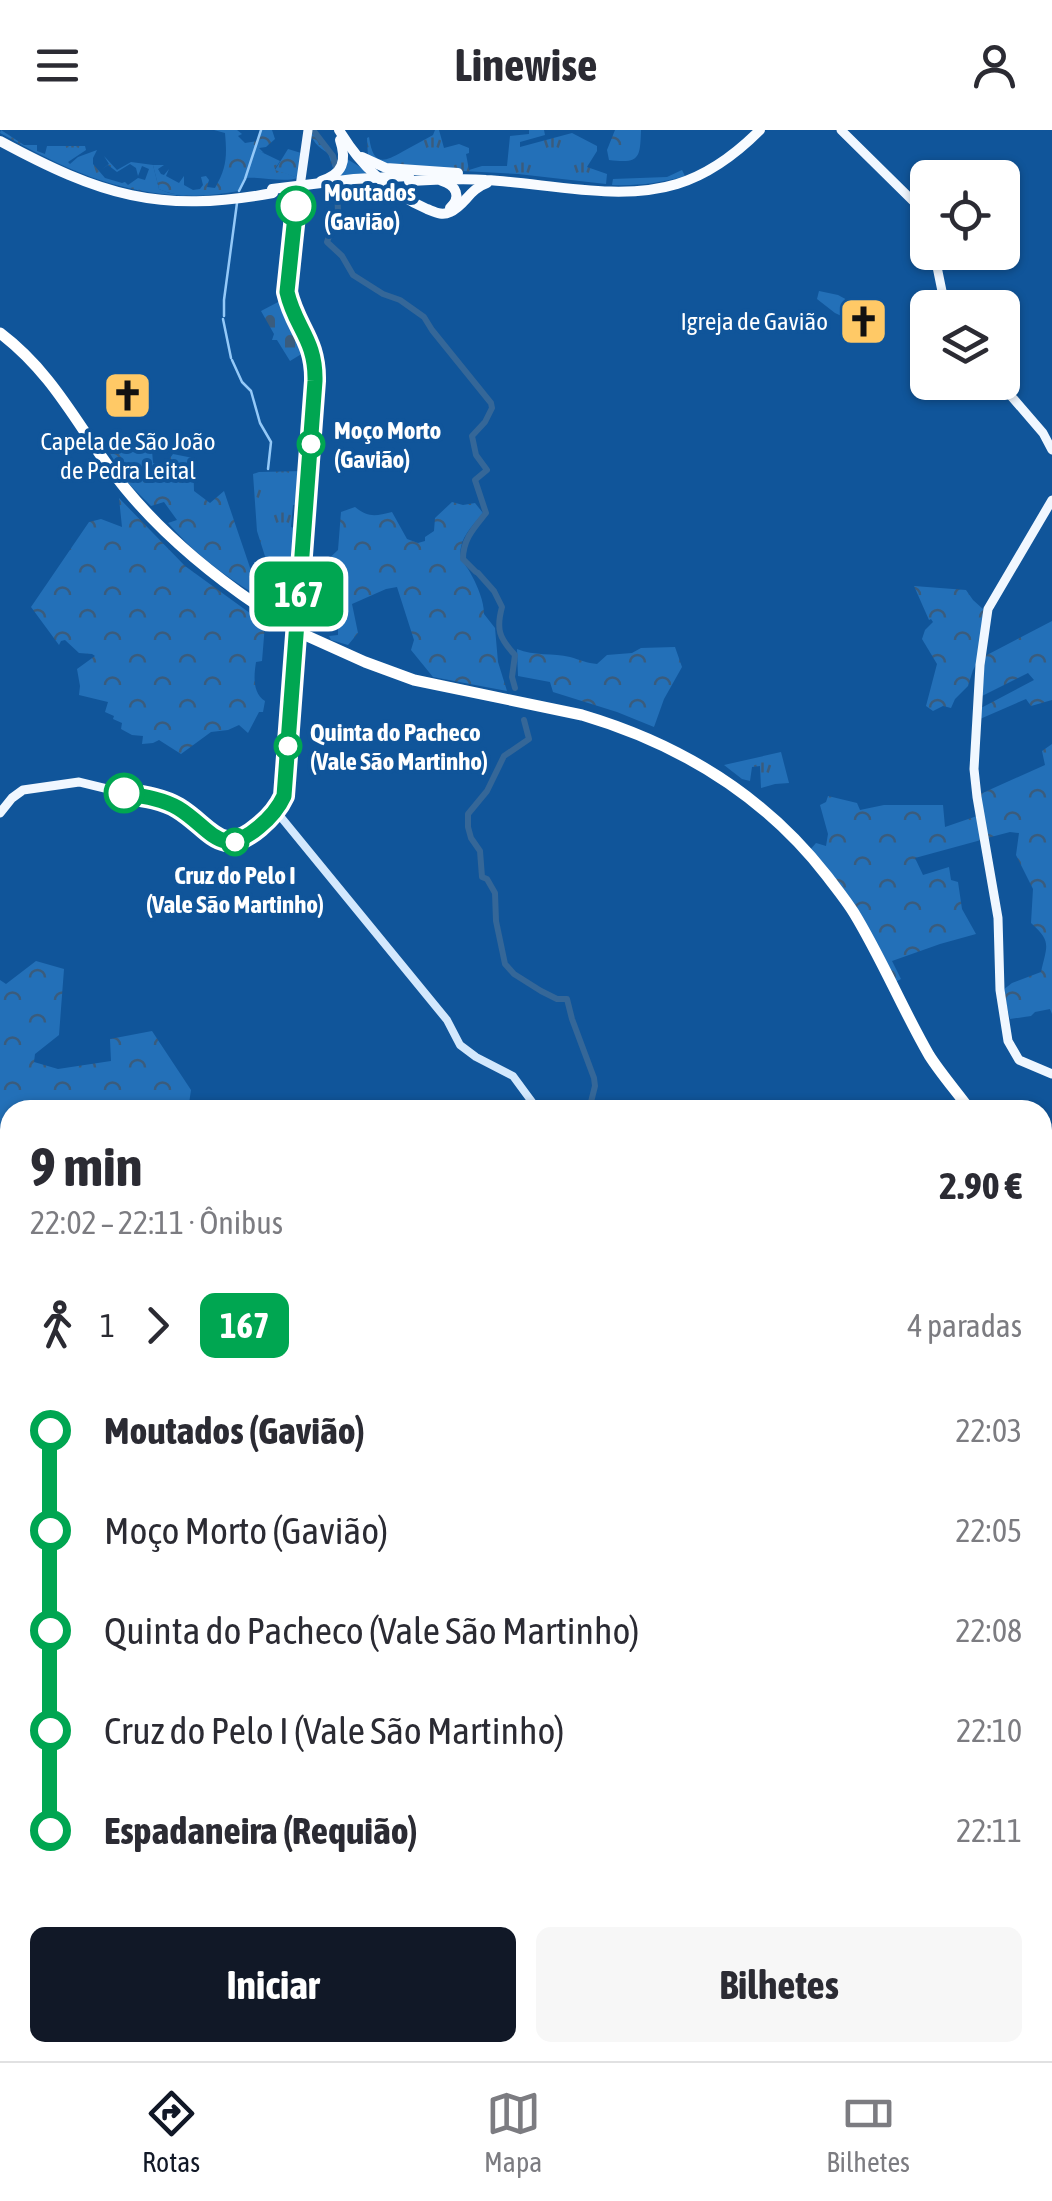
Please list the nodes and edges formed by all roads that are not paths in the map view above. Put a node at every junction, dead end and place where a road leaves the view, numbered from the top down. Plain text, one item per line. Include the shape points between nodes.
1 (306, 130) edge
2 (340, 130) edge
3 (758, 130) edge
4 (841, 130) edge
5 (0, 139) edge
6 (347, 145) junction
7 (379, 172) junction
8 (464, 174) junction
9 (409, 178) junction
10 (426, 180) junction
11 (503, 181) junction
12 (314, 183) junction
13 (272, 191) junction
14 (910, 198) edge
15 (0, 336) edge
16 (1014, 400) edge
17 (1052, 450) edge
18 (1052, 500) edge
19 (297, 633) junction
20 (0, 813) edge
21 (277, 818) junction
22 (1052, 1074) edge
23 (531, 1100) edge
24 (958, 1100) edge

1 - 19 main road via 286,285 315,362
2 - 6 highway
3 - 8 highway via 711,165 653,186
3 - 11 highway via 720,164 669,186 620,191
4 - 14 main road
5 - 13 highway via 72,178 139,198 206,202
6 - 7 highway
6 - 7 highway
6 - 12 highway via 339,172
7 - 8 highway
7 - 10 highway via 423,205 440,211 453,206 452,186
7 - 11 highway via 411,202 441,214 456,210 477,187
8 - 9 highway
9 - 10 highway
9 - 12 highway, bridge
9 - 13 highway, bridge
10 - 11 highway
12 - 13 highway, bridge
15 - 19 highway via 46,384 122,491 170,543 256,612
16 - 17 main road
18 - 22 main road via 987,612 974,761 1008,1040 1019,1060
19 - 21 main road
19 - 24 highway via 362,667 414,684 605,728 669,754 732,793 771,823 846,912 927,1063
20 - 21 main road via 30,788 79,782 177,807 226,842
21 - 23 main road via 447,1020 460,1045 513,1076

